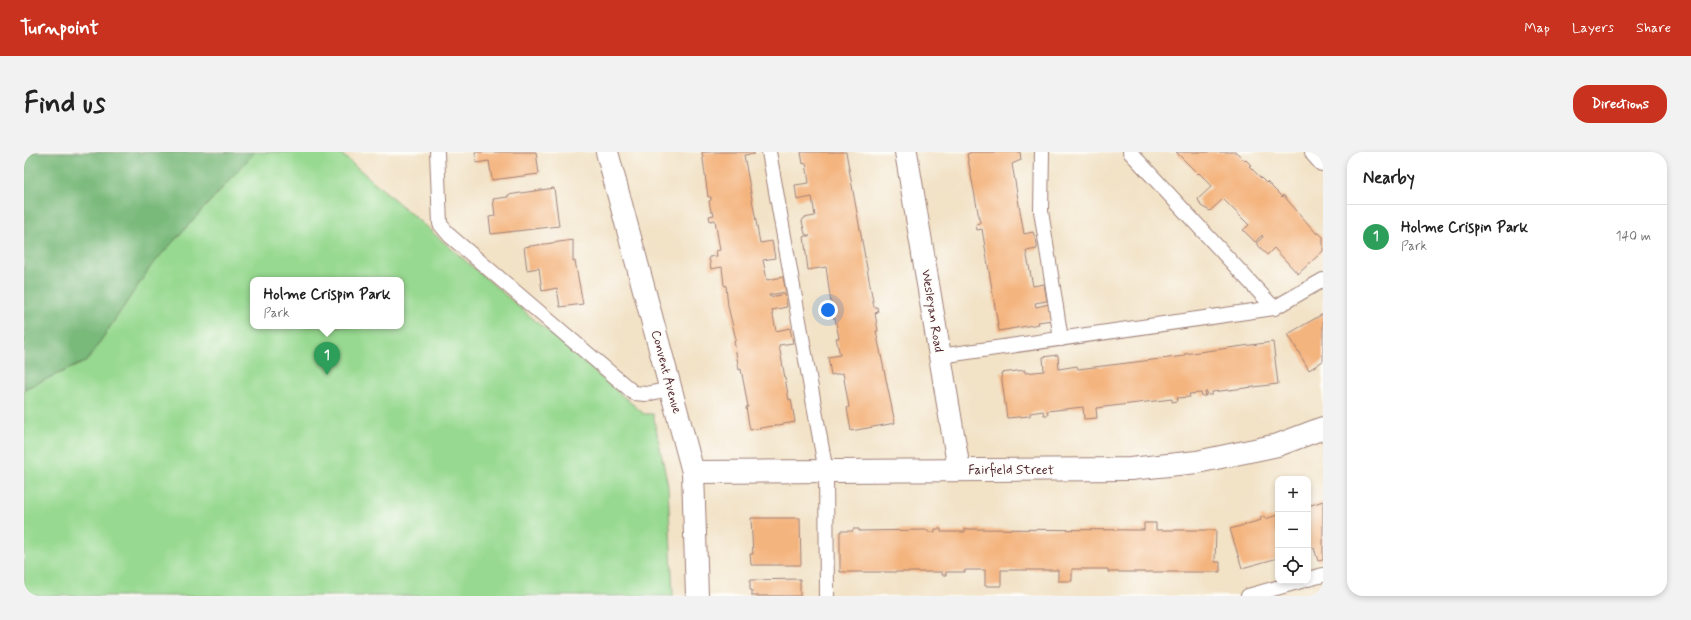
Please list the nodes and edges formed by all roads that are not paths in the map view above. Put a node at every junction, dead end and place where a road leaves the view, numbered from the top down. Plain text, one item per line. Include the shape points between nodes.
1 (437, 152) edge
2 (607, 152) edge
3 (768, 152) edge
4 (906, 152) edge
5 (1042, 152) edge
6 (1130, 152) edge
7 (1316, 152) edge
8 (1323, 160) edge
9 (1323, 280) edge
10 (1274, 308) junction
11 (1061, 339) junction
12 (940, 356) junction
13 (670, 389) junction
14 (1323, 428) edge
15 (959, 470) junction
16 (693, 472) junction
17 (826, 472) junction
18 (1323, 575) edge
19 (1311, 578) edge
20 (1290, 584) edge
21 (697, 596) edge
22 (827, 596) edge
23 (1248, 596) edge

1 - 13 lane via 440,224 450,236 634,393 646,394
2 - 13 street, Convent Avenue
3 - 17 lane
4 - 12 street, Wesleyan Road
5 - 11 lane via 1041,210
6 - 10 lane
7 - 8 street
9 - 10 lane
10 - 11 lane
11 - 12 lane
12 - 15 street, Wesleyan Road
13 - 16 street, Convent Avenue
14 - 15 street, Fairfield Street via 1278,445 1197,462 1130,469
15 - 17 street, Fairfield Street
16 - 17 street, Fairfield Street
16 - 21 street, Convent Avenue
17 - 22 lane
18 - 19 lane
20 - 23 lane

